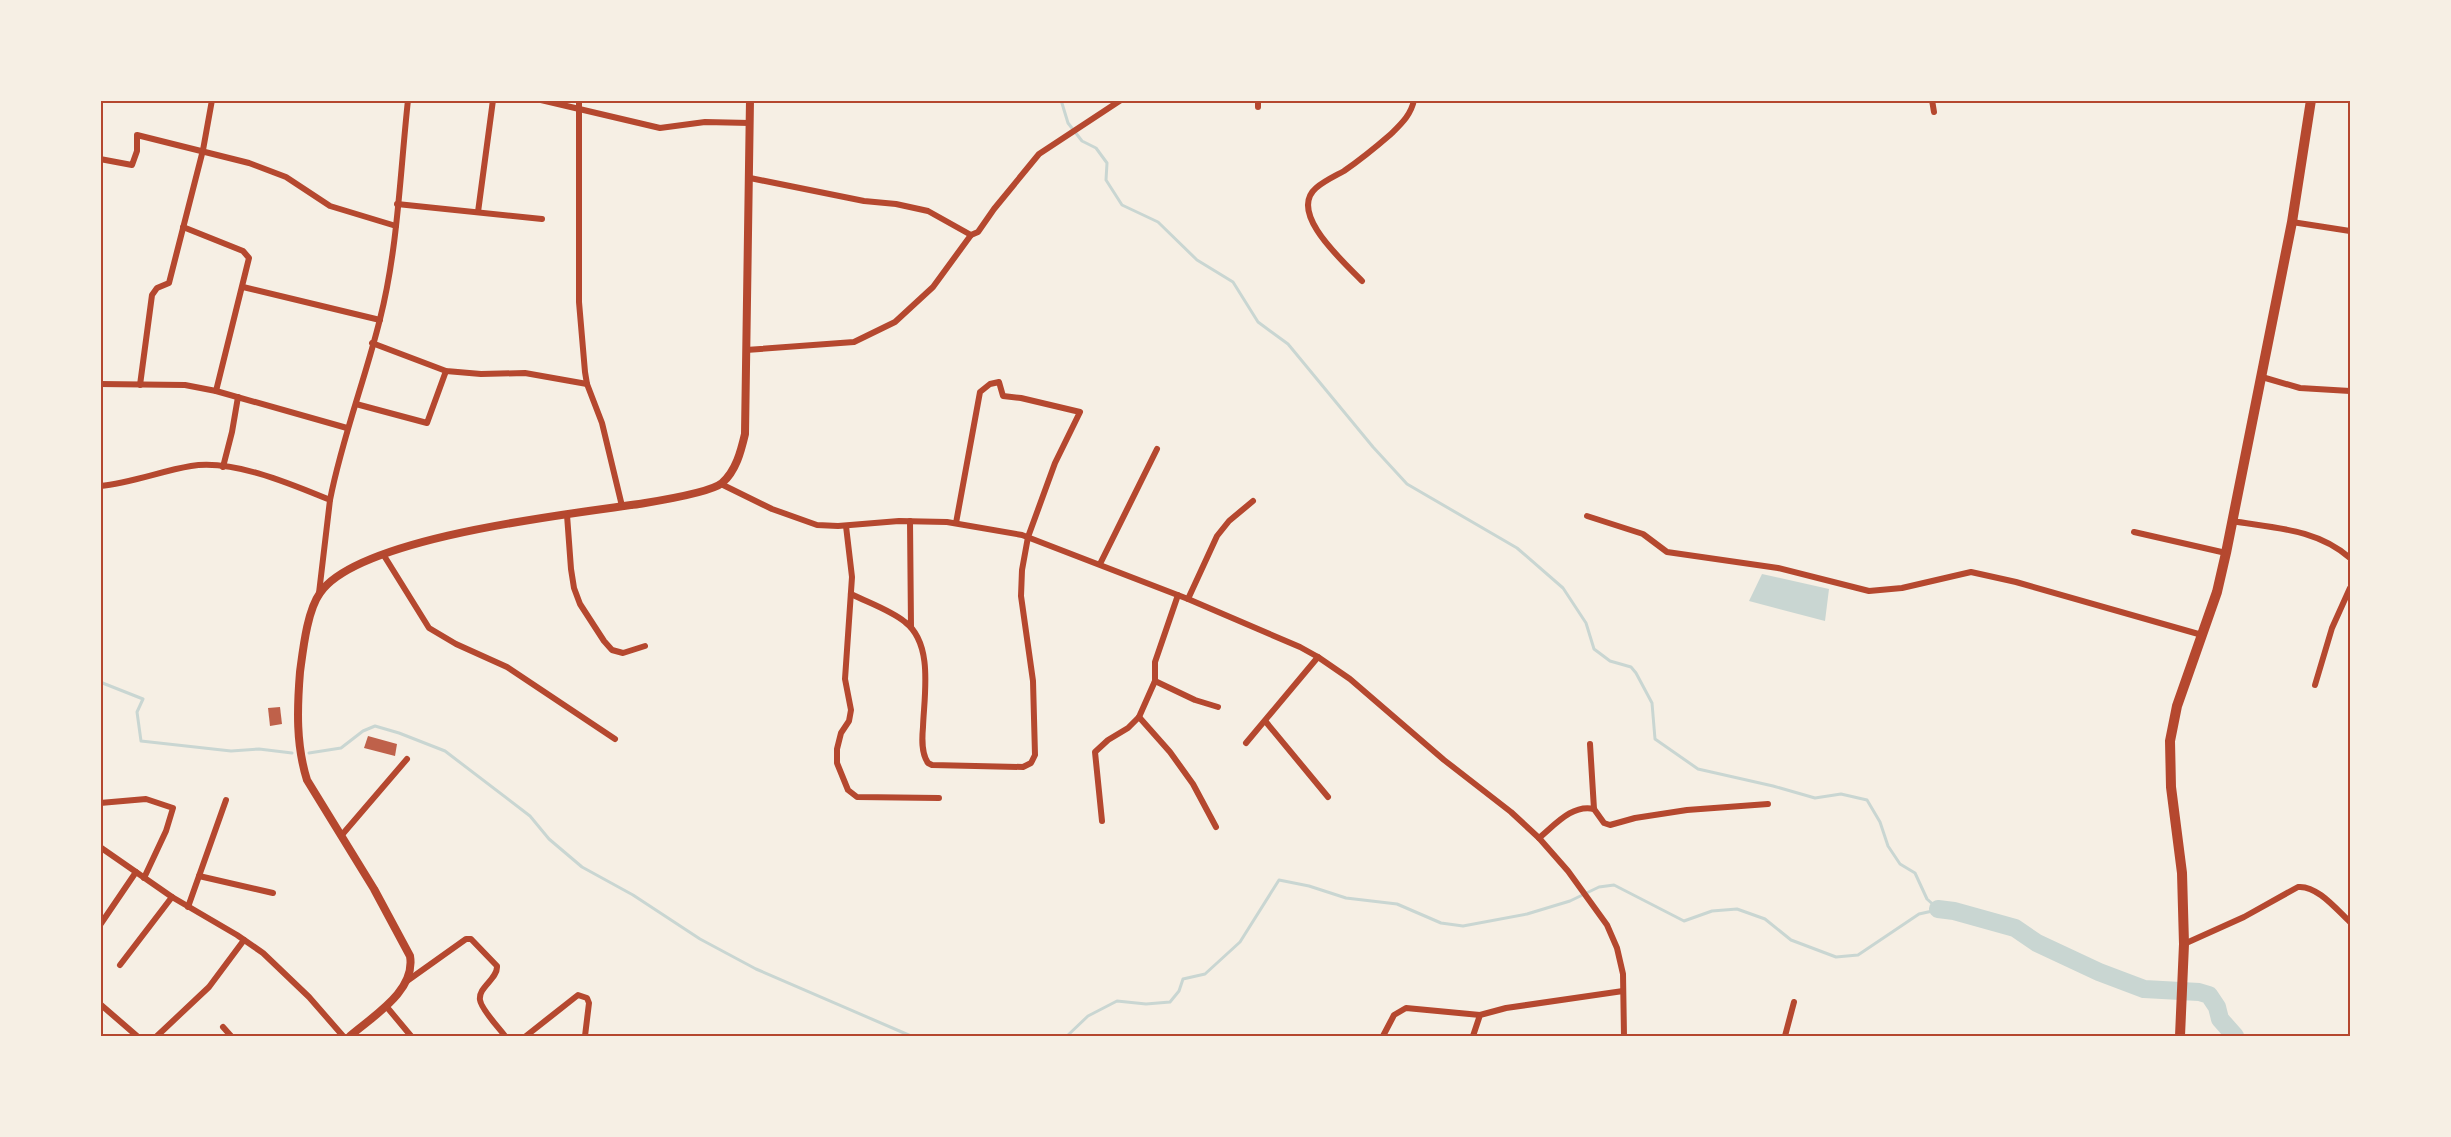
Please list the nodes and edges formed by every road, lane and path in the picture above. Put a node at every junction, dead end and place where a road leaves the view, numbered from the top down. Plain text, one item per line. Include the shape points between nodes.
1 (212, 100) edge
2 (408, 100) edge
3 (493, 100) edge
4 (541, 100) edge
5 (579, 100) edge
6 (750, 100) edge
7 (1121, 100) edge
8 (1414, 100) edge
9 (1932, 100) edge
10 (2311, 100) edge
11 (579, 109) junction
12 (1934, 112) dead end
13 (750, 123) junction
14 (203, 150) junction
15 (100, 159) edge
16 (750, 178) junction
17 (397, 204) junction
18 (478, 212) junction
19 (542, 219) dead end
20 (2292, 222) junction
21 (396, 226) junction
22 (183, 227) junction
23 (2350, 231) edge
24 (971, 235) junction
25 (1362, 282) dead end
26 (243, 287) junction
27 (380, 320) junction
28 (372, 343) junction
29 (746, 350) junction
30 (446, 371) junction
31 (2262, 377) junction
32 (100, 384) edge
33 (587, 384) junction
34 (140, 385) junction
35 (216, 391) junction
36 (2350, 391) edge
37 (238, 397) junction
38 (356, 404) junction
39 (346, 428) junction
40 (1157, 449) dead end
41 (223, 467) junction
42 (721, 484) junction
43 (100, 486) edge
44 (330, 500) junction
45 (1253, 501) dead end
46 (622, 506) junction
47 (567, 515) junction
48 (1587, 516) dead end
49 (910, 521) junction
50 (2232, 521) junction
51 (956, 523) junction
52 (846, 526) junction
53 (2134, 532) dead end
54 (1028, 537) junction
55 (2226, 553) junction
56 (383, 554) junction
57 (2350, 558) edge
58 (1100, 564) junction
59 (2350, 588) edge
60 (319, 593) junction
61 (851, 594) junction
62 (1178, 595) junction
63 (1188, 599) junction
64 (911, 627) junction
65 (2203, 635) junction
66 (645, 646) dead end
67 (1318, 657) junction
68 (1155, 681) junction
69 (2315, 685) dead end
70 (1218, 707) dead end
71 (1139, 717) junction
72 (1266, 722) junction
73 (615, 739) dead end
74 (1246, 743) dead end
75 (1590, 744) dead end
76 (407, 759) dead end
77 (1328, 797) dead end
78 (939, 798) dead end
79 (226, 801) dead end
80 (100, 803) edge
81 (1768, 804) dead end
82 (1594, 809) junction
83 (1102, 821) dead end
84 (1216, 827) dead end
85 (341, 836) junction
86 (1539, 838) junction
87 (100, 847) edge
88 (136, 872) junction
89 (199, 876) junction
90 (144, 878) junction
91 (273, 893) dead end
92 (172, 897) junction
93 (188, 907) junction
94 (2350, 922) edge
95 (100, 925) edge
96 (244, 940) junction
97 (2184, 944) junction
98 (120, 965) dead end
99 (407, 981) junction
100 (1623, 991) junction
101 (1794, 1002) dead end
102 (100, 1004) edge
103 (386, 1006) junction
104 (1480, 1015) junction
105 (223, 1027) dead end
106 (137, 1036) edge
107 (157, 1036) edge
108 (231, 1036) edge
109 (343, 1036) edge
110 (350, 1036) edge
111 (411, 1036) edge
112 (505, 1036) edge
113 (526, 1036) edge
114 (585, 1036) edge
115 (1383, 1036) edge
116 (1473, 1036) edge
117 (1624, 1036) edge
118 (1785, 1036) edge
119 (2180, 1036) edge

1 - 14 street
2 - 17 street
3 - 18 street
4 - 11 street
5 - 11 street
6 - 13 main road
7 - 24 street via 1039,154 978,232
8 - 25 street via 1399,126 1352,165 1317,187 1308,202 1318,234
9 - 12 street
10 - 20 highway
11 - 13 street via 660,128 705,122
11 - 33 street via 579,302
13 - 16 main road
14 - 15 street via 137,135 132,165
14 - 21 street via 286,177 330,206
14 - 22 street
16 - 24 street via 928,211
16 - 29 main road
17 - 18 street
17 - 21 street
18 - 19 street
20 - 23 street
20 - 31 highway
21 - 27 street
22 - 26 street via 248,255
22 - 34 street via 168,283 152,295
24 - 29 street via 933,287 895,322 855,342
26 - 27 street
26 - 35 street
27 - 28 street
28 - 30 street
28 - 38 street
29 - 42 main road via 745,434 735,466
30 - 33 street via 525,373
30 - 38 street via 427,423
31 - 36 street via 2300,388
31 - 50 highway
32 - 34 street
33 - 46 street via 602,423
34 - 35 street via 185,385
35 - 37 street
37 - 39 street
37 - 41 street
38 - 39 street
39 - 44 street
40 - 58 street
41 - 43 street via 194,465
41 - 44 street via 276,477
42 - 46 main road
42 - 52 street via 799,520
44 - 60 street
45 - 63 street via 1217,536
46 - 47 main road
47 - 56 main road via 478,530
47 - 66 street via 571,569 580,604 612,650 623,652
48 - 65 street via 1643,534 1667,552 1681,555 1778,568 1869,591 1902,588 1971,572
49 - 51 street
49 - 52 street
49 - 64 street
50 - 55 highway
50 - 57 street via 2314,536 2335,544
51 - 54 street
51 - 54 street via 980,392 999,382 1003,396 1080,412 1061,448
52 - 61 street via 852,560
53 - 55 street
54 - 58 street
54 - 64 street via 1021,586 1033,681 1035,755 1030,763 1023,767 928,763 923,738 926,673
55 - 65 highway
56 - 60 main road via 338,577
56 - 73 street via 429,628 507,668
58 - 62 street
59 - 69 street via 2332,628
60 - 85 main road via 302,654 298,734 307,780
61 - 64 street
61 - 78 street via 845,669 851,710 837,748 837,763 853,795
62 - 63 street
62 - 68 street via 1155,662
63 - 67 street
65 - 97 highway via 2177,706 2170,741 2171,787 2180,840
67 - 72 street
67 - 86 street via 1350,679
68 - 70 street
68 - 71 street
71 - 83 street via 1095,752
71 - 84 street via 1194,784
72 - 74 street
72 - 77 street
75 - 82 street
76 - 85 street
79 - 89 street
80 - 90 street via 147,799 173,808
81 - 82 street via 1687,810 1610,825
82 - 86 street via 1572,812
85 - 99 main road via 410,956
86 - 100 street via 1607,925 1617,948
87 - 88 street
88 - 90 street
88 - 95 street
89 - 91 street
89 - 93 street
90 - 92 street
92 - 93 street
92 - 98 street
93 - 96 street
94 - 97 street via 2304,886
96 - 107 street via 210,987
96 - 109 street via 309,997
97 - 119 highway
99 - 103 main road
99 - 112 street via 471,939 497,966 480,1001
100 - 104 street via 1515,1006
100 - 117 street
101 - 118 street
102 - 106 street
103 - 110 main road
103 - 111 street
104 - 115 street via 1406,1008 1394,1015
104 - 116 street
105 - 108 street
113 - 114 street via 578,995 589,1003

